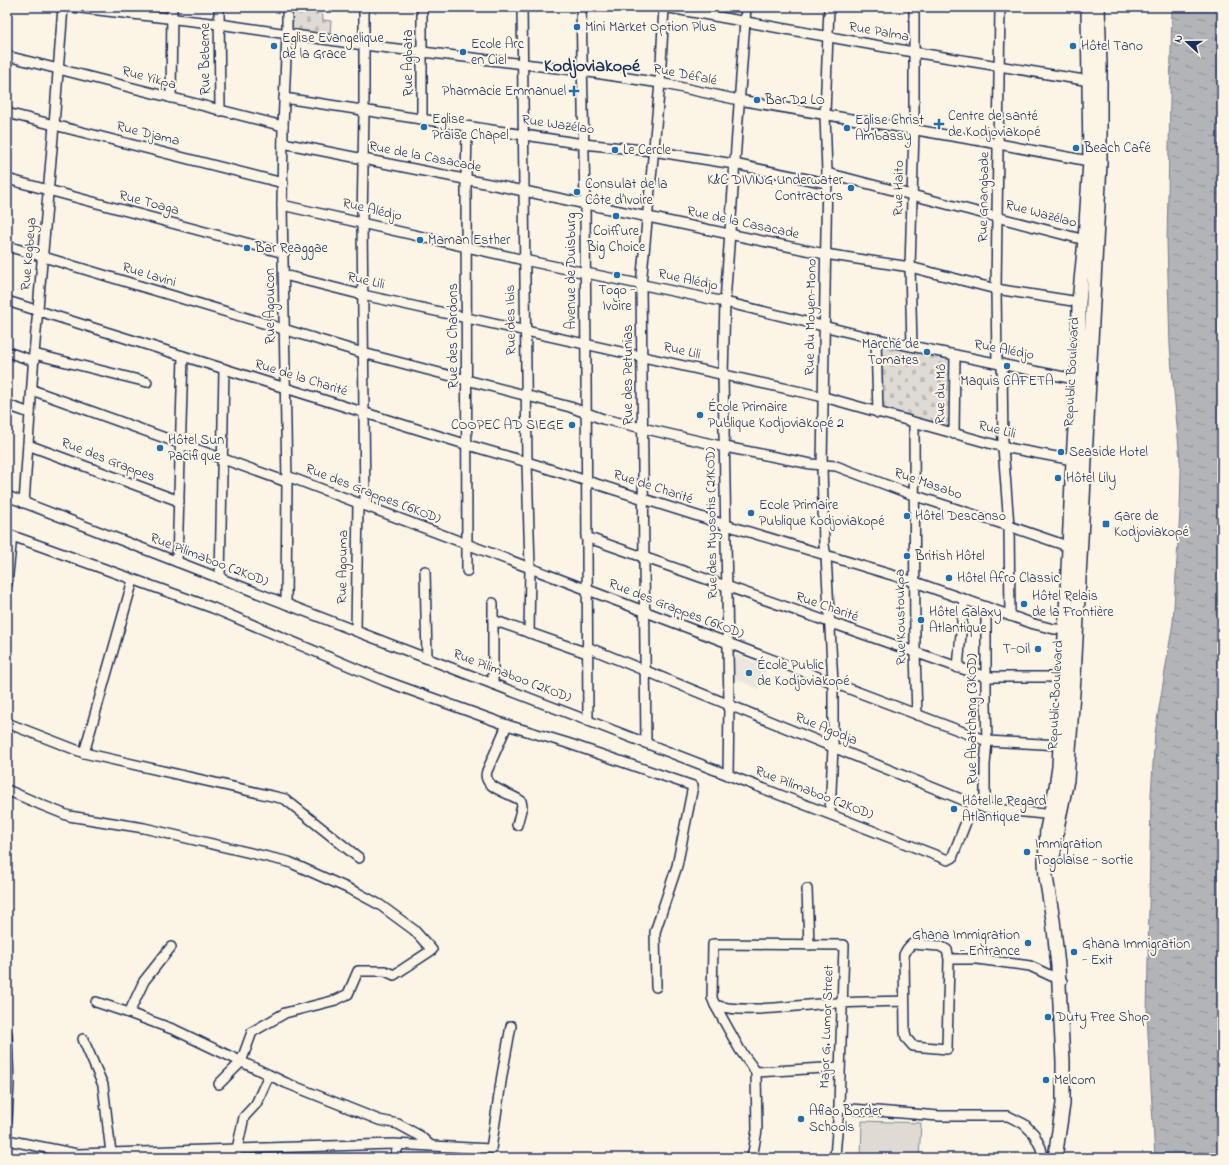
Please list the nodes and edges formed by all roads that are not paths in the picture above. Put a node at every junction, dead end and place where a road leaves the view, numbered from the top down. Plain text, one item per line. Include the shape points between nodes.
1 (63, 7) edge
2 (72, 7) edge
3 (172, 7) edge
4 (219, 7) edge
5 (286, 7) edge
6 (364, 7) edge
7 (422, 7) edge
8 (522, 7) edge
9 (581, 7) edge
10 (664, 7) edge
11 (746, 7) edge
12 (829, 7) edge
13 (914, 7) edge
14 (1000, 7) edge
15 (1088, 7) edge
16 (1098, 7) edge
17 (173, 18) junction
18 (745, 22) junction
19 (219, 24) junction
20 (287, 34) junction
21 (827, 37) junction
22 (364, 45) junction
23 (422, 52) junction
24 (914, 52) junction
25 (7, 56) edge
26 (522, 64) junction
27 (1000, 66) junction
28 (59, 69) junction
29 (582, 71) junction
30 (1090, 81) junction
31 (660, 83) junction
32 (171, 98) junction
33 (284, 98) junction
34 (739, 100) junction
35 (364, 110) junction
36 (220, 111) junction
37 (7, 113) edge
38 (825, 114) junction
39 (422, 118) junction
40 (54, 125) junction
41 (283, 126) junction
42 (467, 126) junction
43 (914, 130) junction
44 (523, 135) junction
45 (283, 143) junction
46 (583, 144) junction
47 (999, 144) junction
48 (653, 151) junction
49 (364, 159) junction
50 (1095, 162) junction
51 (734, 164) junction
52 (826, 173) junction
53 (7, 179) edge
54 (466, 180) junction
55 (283, 183) junction
56 (826, 183) junction
57 (48, 191) junction
58 (524, 191) junction
59 (913, 197) junction
60 (282, 205) junction
61 (585, 205) junction
62 (647, 217) junction
63 (998, 217) junction
64 (362, 222) junction
65 (730, 235) junction
66 (1085, 240) junction
67 (7, 246) edge
68 (466, 246) junction
69 (284, 253) junction
70 (825, 254) junction
71 (43, 257) junction
72 (524, 260) junction
73 (910, 267) junction
74 (584, 272) junction
75 (284, 275) junction
76 (641, 285) junction
77 (996, 289) junction
78 (363, 295) junction
79 (7, 301) edge
80 (725, 302) junction
81 (1079, 302) junction
82 (37, 310) junction
83 (467, 317) junction
84 (824, 326) junction
85 (284, 330) junction
86 (525, 330) junction
87 (876, 339) junction
88 (585, 343) junction
89 (912, 346) junction
90 (7, 352) edge
91 (363, 353) junction
92 (955, 355) junction
93 (183, 356) junction
94 (642, 356) junction
95 (34, 357) junction
96 (1000, 364) junction
97 (224, 369) junction
98 (723, 375) junction
99 (468, 380) junction
100 (1083, 380) junction
101 (146, 382) dead end
102 (285, 387) junction
103 (32, 390) junction
104 (526, 396) junction
105 (824, 397) junction
106 (7, 405) edge
107 (365, 412) junction
108 (585, 412) junction
109 (30, 413) junction
110 (878, 413) junction
111 (914, 423) junction
112 (642, 428) junction
113 (954, 434) junction
114 (180, 443) junction
115 (28, 445) junction
116 (468, 445) junction
117 (724, 447) junction
118 (1003, 447) junction
119 (223, 459) junction
120 (1073, 460) junction
121 (527, 462) junction
122 (822, 465) junction
123 (287, 479) junction
124 (586, 481) junction
125 (913, 495) junction
126 (7, 496) edge
127 (643, 499) junction
128 (179, 501) junction
129 (24, 503) junction
130 (361, 504) junction
131 (726, 525) junction
132 (1009, 526) junction
133 (10, 535) edge
134 (586, 537) junction
135 (468, 545) junction
136 (1070, 547) junction
137 (826, 556) junction
138 (644, 558) junction
139 (177, 562) junction
140 (530, 568) junction
141 (425, 571) dead end
142 (467, 571) dead end
143 (220, 578) junction
144 (134, 580) junction
145 (915, 582) junction
146 (7, 584) edge
147 (726, 586) junction
148 (588, 590) junction
149 (964, 599) junction
150 (493, 603) dead end
151 (286, 604) junction
152 (986, 607) junction
153 (645, 612) junction
154 (1010, 616) junction
155 (493, 620) junction
156 (829, 623) junction
157 (1070, 629) junction
158 (356, 631) junction
159 (529, 633) junction
160 (728, 643) junction
161 (587, 650) junction
162 (915, 653) junction
163 (427, 658) junction
164 (958, 668) junction
165 (646, 671) junction
166 (986, 677) junction
167 (1068, 677) junction
168 (833, 683) junction
169 (494, 684) junction
170 (729, 705) junction
171 (917, 715) junction
172 (588, 720) junction
173 (7, 723) edge
174 (508, 725) junction
175 (987, 741) junction
176 (646, 743) junction
177 (1059, 745) junction
178 (833, 747) junction
179 (84, 753) junction
180 (728, 774) junction
181 (7, 790) edge
182 (973, 804) junction
183 (985, 808) junction
184 (830, 814) junction
185 (1054, 815) junction
186 (517, 825) dead end
187 (359, 858) dead end
188 (807, 889) dead end
189 (809, 945) junction
190 (171, 947) dead end
191 (949, 959) junction
192 (1061, 980) junction
193 (656, 987) dead end
194 (904, 1001) junction
195 (96, 1002) dead end
196 (842, 1003) junction
197 (715, 1005) junction
198 (129, 1012) junction
199 (511, 1026) dead end
200 (7, 1034) edge
201 (83, 1039) dead end
202 (241, 1062) junction
203 (840, 1067) junction
204 (756, 1072) junction
205 (268, 1075) junction
206 (219, 1084) dead end
207 (839, 1108) junction
208 (7, 1120) edge
209 (7, 1140) edge
210 (399, 1144) junction
211 (432, 1146) junction
212 (111, 1154) junction
213 (237, 1154) edge
214 (82, 1156) edge
215 (394, 1158) edge
216 (752, 1158) edge
217 (835, 1158) edge
218 (1043, 1158) edge
219 (1055, 1158) edge
220 (1063, 1158) edge

1 - 28 street, Rue Kegbeya
2 - 17 street, Rue Défalé
3 - 17 street
4 - 19 street, Rue Bebeme
5 - 20 street, Rue Agoucon
6 - 22 street, Rue Agouma
7 - 23 street, Rue Agbata
8 - 26 street, Rue des Ibis
9 - 29 street, Avenue de Duisburg
10 - 18 street, Rue Palma
10 - 31 street, Rue des Petunias
11 - 18 street, Rue des Myosotis (21KOD)
12 - 21 street, Rue du Moyen-Mono
13 - 24 street, Rue Haito
14 - 27 street, Rue Gnangbade
15 - 30 highway, Republic Boulevard
16 - 50 highway, Republic Boulevard via 1100,72
17 - 19 street, Rue Défalé
17 - 32 street
18 - 21 street, Rue Palma
18 - 34 street, Rue des Myosotis (21KOD)
19 - 20 street, Rue Défalé
19 - 36 street, Rue Bebeme
20 - 22 street, Rue Défalé
20 - 33 street, Rue Agoucon
21 - 24 street, Rue Palma
21 - 38 street, Rue du Moyen-Mono
22 - 23 street, Rue Défalé
22 - 35 street, Rue Agouma
23 - 26 street, Rue Défalé
23 - 39 street, Rue Agbata
24 - 27 street, Rue Palma
24 - 43 street, Rue Haito
25 - 28 street, Rue Yikpa
26 - 29 street, Rue Défalé
26 - 44 street, Rue des Ibis
27 - 30 street, Rue Palma
27 - 47 street, Rue Gnangbade
28 - 32 street, Rue Yikpa
28 - 40 street, Rue Kegbeya
29 - 31 street, Rue Défalé
29 - 46 street, Avenue de Duisburg
30 - 50 highway, Republic Boulevard
31 - 34 street, Rue Défalé
31 - 48 street, Rue des Petunias
32 - 36 street, Rue Yikpa
33 - 35 street, Rue Wazélao
33 - 41 street, Rue Agoucon
34 - 38 street, Rue Défalé
34 - 51 street, Rue des Myosotis (21KOD)
35 - 39 street, Rue Wazélao
35 - 49 street, Rue Agouma
36 - 41 street, Rue Yikpa
37 - 40 street, Rue Djama
38 - 43 street, Rue Défalé
38 - 52 street, Rue du Moyen-Mono
39 - 42 street, Rue Wazélao
40 - 55 street, Rue Djama
40 - 57 street, Rue Kegbeya
41 - 45 street, Rue Agoucon
42 - 44 street, Rue Wazélao
42 - 54 street, Rue des Chardons
43 - 47 street, Rue Défalé
43 - 59 street, Rue Haito
44 - 46 street, Rue Wazélao
44 - 58 street, Rue des Ibis
45 - 49 street, Rue de la Casacade
45 - 55 street, Rue Agoucon
46 - 48 street, Rue Wazélao
46 - 61 street, Avenue de Duisburg
47 - 50 street, Rue Défalé
47 - 63 street, Rue Gnangbade
48 - 51 street, Rue Wazélao
48 - 62 street, Rue des Petunias
49 - 54 street, Rue de la Casacade
49 - 64 street, Rue Agouma
50 - 66 highway, Republic Boulevard
50 - 100 highway, Republic Boulevard
51 - 56 street, Rue Wazélao
51 - 65 street, Rue des Myosotis (21KOD)
52 - 56 street, Rue du Moyen-Mono
52 - 59 street, Rue Wazélao
53 - 57 street, Rue Toaga
54 - 58 street, Rue de la Casacade
54 - 68 street, Rue des Chardons
55 - 60 street, Rue Agoucon
56 - 70 street, Rue du Moyen-Mono
57 - 69 street, Rue Toaga
57 - 71 street, Rue Kegbeya
58 - 61 street, Rue de la Casacade
58 - 72 street, Rue des Ibis
59 - 63 street, Rue Wazélao
59 - 73 street, Rue Haito
60 - 64 street, Rue Alédjo
60 - 69 street, Rue Agoucon
61 - 62 street, Rue de la Casacade
61 - 74 street, Avenue de Duisburg
62 - 65 street, Rue de la Casacade
62 - 76 street, Rue des Petunias
63 - 66 street, Rue Wazélao
63 - 77 street, Rue Gnangbade
64 - 68 street, Rue Alédjo
64 - 78 street, Rue Agouma
65 - 70 street, Rue de la Casacade
65 - 80 street, Rue des Myosotis (21KOD)
66 - 81 highway, Republic Boulevard
67 - 71 street, Rue Lavini
68 - 72 street, Rue Alédjo
68 - 83 street, Rue des Chardons
69 - 75 street, Rue Agoucon
70 - 73 street, Rue de la Casacade
70 - 84 street, Rue du Moyen-Mono
71 - 82 street, Rue Kegbeya
71 - 85 street, Rue Lavini
72 - 74 street, Rue Alédjo
72 - 86 street, Rue des Ibis
73 - 77 street, Rue de la Casacade
73 - 89 street, Rue Haito
74 - 76 street, Rue Alédjo
74 - 88 street, Avenue de Duisburg
75 - 78 street, Rue Lili
75 - 85 street, Rue Agoucon
76 - 80 street, Rue Alédjo
76 - 94 street, Rue des Petunias
77 - 81 street, Rue de la Casacade
77 - 96 street, Rue Gnangbade
78 - 83 street, Rue Lili
78 - 91 street, Rue Agouma
79 - 82 street, Rue de la Charité
80 - 84 street, Rue Alédjo
80 - 98 street, Rue des Myosotis (21KOD)
81 - 100 highway, Republic Boulevard
82 - 93 street, Rue de la Charité
82 - 95 street, Rue Kegbeya
83 - 86 street, Rue Lili
83 - 99 street, Rue des Chardons
84 - 87 street, Rue Alédjo
84 - 105 street, Rue du Moyen-Mono
85 - 91 street, Rue Lavini
85 - 102 street, Rue Agoucon
86 - 88 street, Rue Lili
86 - 104 street, Rue des Ibis
87 - 89 street, Rue Alédjo
87 - 110 street
88 - 94 street, Rue Lili
88 - 108 street, Avenue de Duisburg
89 - 92 street, Rue Alédjo
90 - 95 street
91 - 99 street, Rue Lavini
91 - 107 street, Rue Agouma
92 - 96 street, Rue Alédjo
92 - 113 street, Rue du Mô
93 - 97 street, Rue de la Charité
93 - 114 street
94 - 98 street, Rue Lili
94 - 112 street, Rue des Petunias
95 - 101 street
95 - 103 street, Rue Kegbeya
96 - 100 street, Rue Alédjo
96 - 118 street, Rue Gnangbade
97 - 102 street, Rue de la Charité
97 - 119 street
98 - 105 street, Rue Lili
98 - 117 street, Rue des Myosotis (21KOD)
99 - 104 street, Rue Lavini
99 - 116 street, Rue des Chardons
100 - 120 highway, Republic Boulevard
100 - 157 highway, Republic Boulevard
102 - 107 street, Rue de la Charité
102 - 123 street, Rue Agoucon
103 - 109 street, Rue Kegbeya
103 - 114 street, Rue des Grappes (6KOD)
104 - 108 street, Rue Masabo
104 - 121 street, Rue des Ibis
105 - 110 street, Rue Lili
105 - 122 street, Rue du Moyen-Mono
106 - 109 street
107 - 116 street, Rue de la Charité
107 - 130 street, Rue Agouma
108 - 112 street, Rue Masabo via 594,417
108 - 124 street, Avenue de Duisburg
109 - 115 street, Rue Kegbeya
110 - 111 street, Rue Lili
111 - 113 street, Rue Lili
111 - 125 street, Rue Koustoukpa
112 - 117 street, Rue Masabo
112 - 127 street, Rue des Petunias
113 - 118 street, Rue Lili
114 - 119 street, Rue des Grappes (6KOD)
114 - 128 street
115 - 128 street, Rue des Grappes
115 - 129 street, Rue Kegbeya
116 - 121 street, Rue de la Charité
116 - 135 street, Rue des Chardons
117 - 122 street, Rue Masabo
117 - 131 street, Rue des Myosotis (21KOD)
118 - 120 street, Rue Lili
118 - 132 street, Rue Gnangbade
119 - 123 street, Rue des Grappes (6KOD)
119 - 143 street
120 - 136 highway, Republic Boulevard
121 - 124 street, Rue de la Charité
121 - 140 street, Rue des Ibis
122 - 125 street, Rue Masabo via 836,466
122 - 137 street, Rue du Moyen-Mono
123 - 130 street, Rue des Grappes (6KOD)
123 - 151 street, Rue Agoucon
124 - 127 street, Rue de Charité
124 - 134 street, Avenue de Duisburg
125 - 132 street, Rue Masabo
125 - 145 street, Rue Koustoukpa
126 - 129 street, Rue Pilimaboo (2KOD)
127 - 131 street, Rue de Charité
127 - 138 street, Rue des Petunias
128 - 139 street
129 - 139 street, Rue Pilimaboo (2KOD)
130 - 135 street, Rue des Grappes (6KOD)
130 - 158 street, Rue Agouma
131 - 137 street, Rue de Charité
131 - 147 street, Rue des Myosotis (21KOD)
132 - 136 street, Rue Masabo
132 - 154 street, Rue Gnangbade
133 - 144 street
133 - 146 street
134 - 138 street, Rue Charité
134 - 148 street, Avenue de Duisburg
135 - 140 street, Rue des Grappes (6KOD)
135 - 142 street, Rue des Chardons
136 - 157 highway, Republic Boulevard
137 - 145 street, Rue de Charité
137 - 156 street, Rue du Moyen-Mono
138 - 147 street, Rue Charité
138 - 153 street, Rue des Petunias
139 - 143 street, Rue Pilimaboo (2KOD)
140 - 148 street, Rue des Grappes (6KOD)
140 - 159 street, Rue des Ibis
141 - 163 street
143 - 151 street, Rue Pilimaboo (2KOD)
144 - 174 street via 213,608 385,681
144 - 179 street
145 - 149 street, Rue de Charité
145 - 162 street, Rue Koustoukpa
147 - 156 street, Rue Charité
147 - 160 street, Rue des Myosotis (21KOD)
148 - 153 street, Rue des Grappes (6KOD)
148 - 161 street, Avenue de Duisburg
149 - 152 street, Rue de Charité
149 - 164 street
150 - 155 street
151 - 158 street, Rue Pilimaboo (2KOD)
152 - 154 street, Rue de Charité
152 - 166 street, Rue Abatchang (3KOD)
153 - 160 street, Rue des Grappes (6KOD)
153 - 165 street, Rue des Petunias
154 - 157 street, Rue de Charité via 1054,629
155 - 159 street, Rue Agodja
155 - 169 street
156 - 162 street, Rue Charité
156 - 168 street, Rue du Moyen-Mono
157 - 167 highway, Republic Boulevard
158 - 163 street, Rue Pilimaboo (2KOD)
159 - 161 street, Rue Agodja
160 - 168 street, Rue des Grappes (6KOD)
160 - 170 street, Rue des Myosotis (21KOD)
161 - 165 street, Rue Agodja
161 - 172 street, Avenue de Duisburg
162 - 164 street, Rue Charité
162 - 171 street, Rue Koustoukpa
163 - 169 street, Rue Pilimaboo (2KOD)
164 - 166 street, Rue Charité
165 - 170 street, Rue Agodja
165 - 176 street, Rue des Petunias
166 - 167 street, Rue Charité
166 - 175 street, Rue Abatchang (3KOD)
167 - 177 highway, Republic Boulevard
167 - 185 highway, Republic Boulevard via 1067,780
168 - 171 street, Rue des Grappes (6KOD)
168 - 178 street, Rue du Moyen-Mono
169 - 172 street, Rue Pilimaboo (2KOD)
170 - 178 street, Rue Agodja
170 - 180 street, Rue des Myosotis (21KOD)
171 - 175 street, Rue des Grappes (6KOD)
172 - 176 street, Rue Pilimaboo (2KOD)
173 - 179 street
174 - 186 street via 486,776 489,784 521,801
174 - 193 street via 693,786 677,866 655,932
175 - 177 street, Rue des Grappes (6KOD)
175 - 183 street, Rue Abatchang (3KOD)
176 - 180 street, Rue Pilimaboo (2KOD)
177 - 185 highway, Republic Boulevard
178 - 182 street, Rue Agodja
178 - 184 street, Rue du Moyen-Mono
179 - 187 street via 285,799
180 - 184 street, Rue Pilimaboo (2KOD)
181 - 202 street via 69,816 144,828 289,862 380,905 414,930 432,950 394,975 385,971 358,971 348,994 336,1000 285,1013 252,1032
182 - 183 street, Rue Agodja
182 - 184 street, Rue Pilimaboo (2KOD) via 952,858 948,860
183 - 185 street, Rue Agodja
185 - 192 highway, Republic Boulevard via 1047,829 1045,862 1047,890 1056,928
188 - 189 street
189 - 196 street, Major G. Lumor Street via 844,945
189 - 197 street via 713,944 712,998
190 - 198 street via 144,981
191 - 192 street via 977,959 1030,966
191 - 194 street via 947,950 940,946 908,946 904,955
191 - 194 street via 947,1049 919,1047 909,1043 905,1032
192 - 219 highway via 1063,1104
192 - 220 highway via 1068,1067 1068,1104
194 - 196 street
195 - 198 street
196 - 197 street via 758,1008 723,1008
196 - 203 street, Major G. Lumor Street
197 - 204 street via 740,1050
198 - 202 street via 175,1030
199 - 211 street via 491,1148
200 - 208 street
201 - 212 street via 103,1085
202 - 205 street
202 - 206 street
203 - 204 street
203 - 207 street, Major G. Lumor Street
204 - 216 street via 757,1130
205 - 211 street via 379,1120 398,1124
205 - 213 street via 256,1104 244,1117
207 - 217 street, Major G. Lumor Street
207 - 218 street via 939,1116 1008,1116 1024,1124 1034,1134
209 - 214 street
210 - 211 street
210 - 213 street
210 - 215 street
212 - 213 street
212 - 214 street

